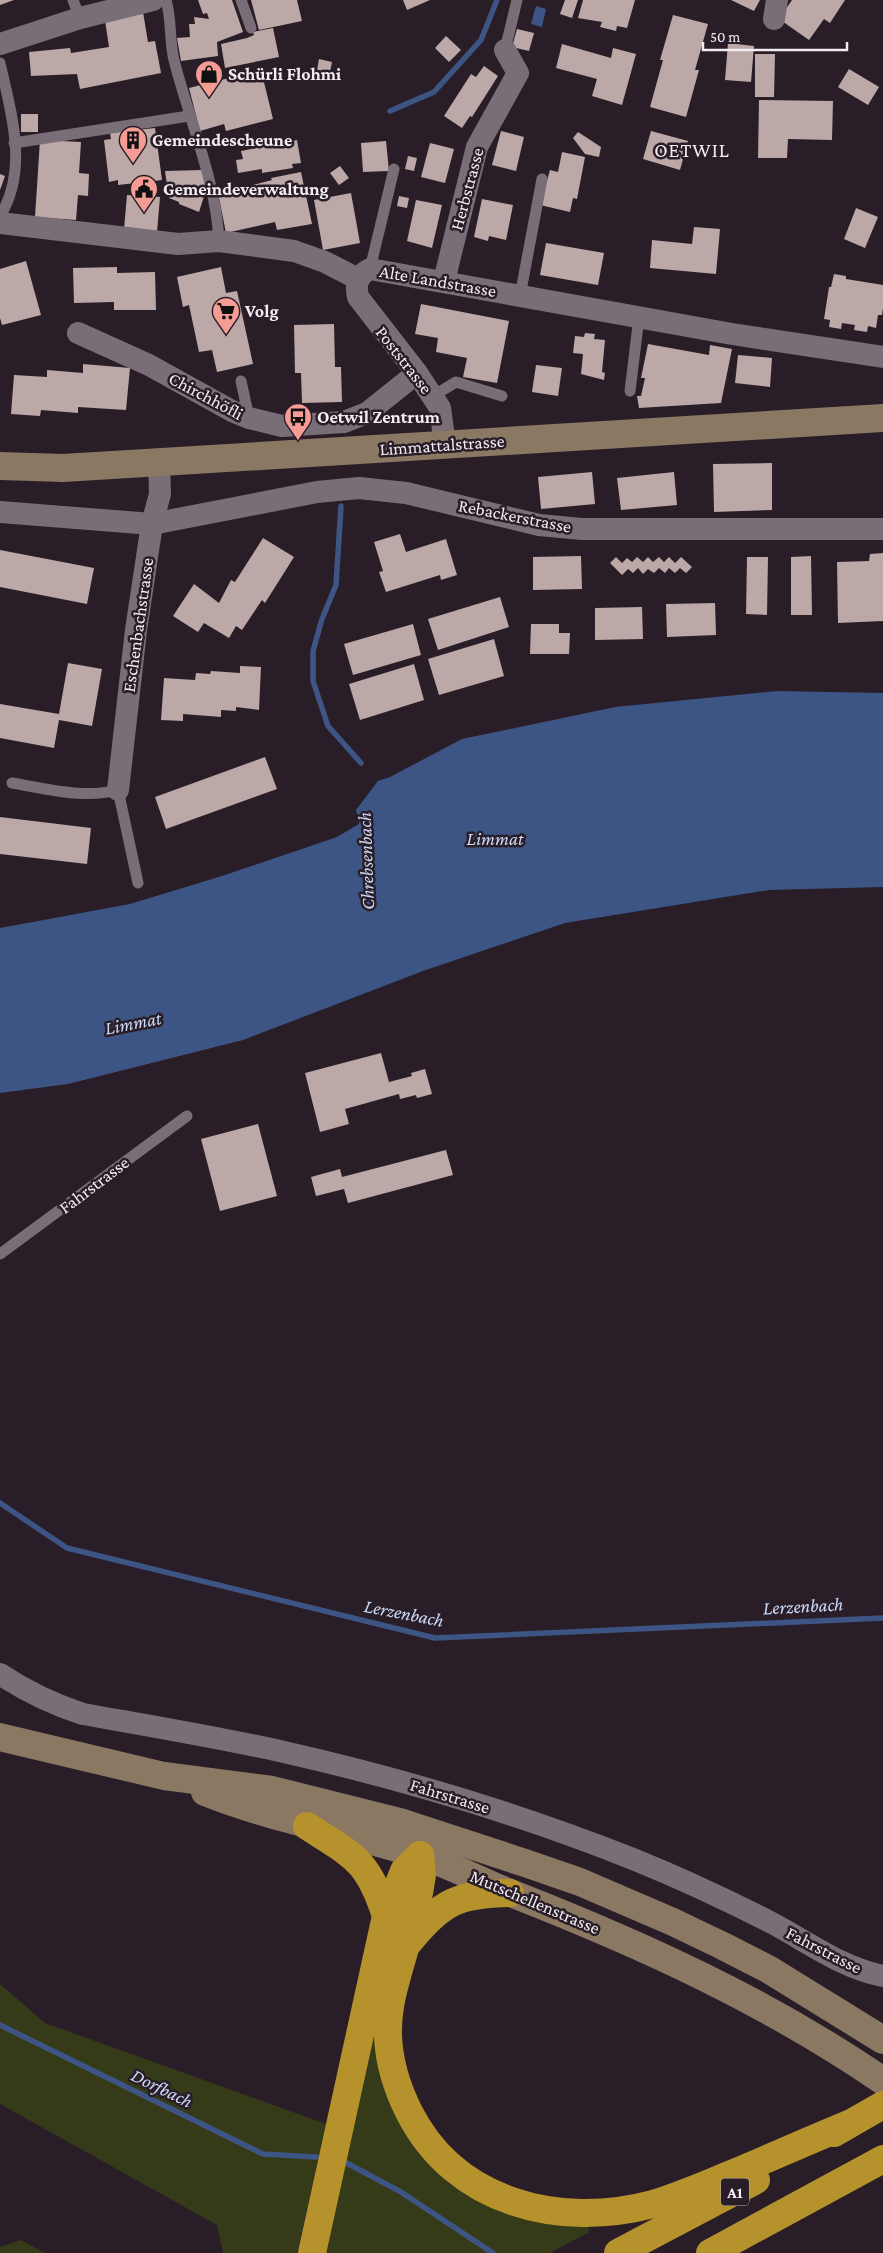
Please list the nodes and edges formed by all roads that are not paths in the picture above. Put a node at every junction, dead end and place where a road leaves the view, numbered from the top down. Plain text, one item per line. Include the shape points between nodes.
1 (152, 0) edge
2 (166, 0) edge
3 (241, 0) edge
4 (517, 0) edge
5 (76, 9) edge
6 (251, 28) dead end
7 (0, 44) edge
8 (505, 50) joint
9 (0, 63) edge
10 (189, 116) junction
11 (14, 143) junction
12 (394, 169) dead end
13 (542, 179) dead end
14 (0, 216) edge
15 (0, 223) edge
16 (219, 241) junction
17 (364, 274) junction
18 (444, 281) junction
19 (520, 296) junction
20 (639, 317) junction
21 (78, 333) dead end
22 (883, 357) edge
23 (417, 373) junction
24 (241, 381) dead end
25 (630, 391) dead end
26 (433, 396) junction
27 (502, 396) dead end
28 (250, 418) junction
29 (883, 418) edge
30 (445, 444) junction
31 (158, 461) junction
32 (0, 466) edge
33 (0, 512) edge
34 (152, 524) junction
35 (883, 529) edge
36 (12, 783) dead end
37 (118, 790) junction
38 (138, 883) dead end
39 (187, 1116) dead end
40 (0, 1254) edge
41 (0, 1674) edge
42 (0, 1737) edge
43 (164, 1776) junction
44 (400, 1822) junction
45 (307, 1826) junction
46 (461, 1842) junction
47 (420, 1855) junction
48 (510, 1893) junction
49 (386, 1916) junction
50 (405, 1948) junction
51 (883, 1976) edge
52 (883, 2040) edge
53 (883, 2081) edge
54 (883, 2105) edge
55 (851, 2123) junction
56 (883, 2159) edge
57 (312, 2253) edge
58 (618, 2253) edge
59 (710, 2253) edge

1 - 5 street
2 - 10 lane via 171,17 173,58
3 - 6 lane
4 - 8 lane
5 - 7 street
8 - 18 street, Herbstrasse via 518,73 477,147
9 - 11 lane
10 - 11 lane
10 - 16 lane via 214,198
11 - 14 lane via 16,173 11,195
12 - 17 lane
13 - 19 lane
15 - 16 street, Alte Landstrasse via 178,244
16 - 17 street, Alte Landstrasse via 294,251
17 - 18 street, Alte Landstrasse
17 - 23 street, Poststrasse via 356,289 358,297
18 - 19 street, Alte Landstrasse
19 - 20 street, Alte Landstrasse
20 - 22 street, Alte Landstrasse
20 - 25 lane
21 - 28 street, Chirchhöfli
23 - 26 street, Poststrasse
23 - 28 street, Chirchhöfli via 367,413 344,422 282,426
24 - 28 lane
26 - 27 lane via 456,382
26 - 30 street, Poststrasse via 440,408
29 - 30 main road, Limmattalstrasse
30 - 31 main road, Limmattalstrasse
31 - 32 main road, Limmattalstrasse via 63,468
31 - 34 street, Eschenbachstrasse via 160,494
33 - 34 street, Rebackerstrasse
34 - 35 street, Rebackerstrasse via 317,492 359,488 406,492 539,525 582,529
34 - 37 street, Eschenbachstrasse
36 - 37 lane via 81,794
37 - 38 lane
39 - 40 lane, Fahrstrasse
41 - 51 street, Fahrstrasse via 53,1705 83,1714 308,1758 438,1792 514,1816 676,1878 772,1923 843,1963
42 - 43 main road, Mutschellenstrasse
43 - 44 main road, Mutschellenstrasse via 272,1790
43 - 45 main road, Mutschellenstrasse
44 - 46 main road, Mutschellenstrasse
44 - 47 main road via 414,1839
45 - 47 main road, Mutschellenstrasse via 359,1836
45 - 49 highway via 345,1850 363,1866 375,1884
46 - 47 main road
46 - 52 main road, Mutschellenstrasse via 580,1882 673,1922 768,1969
47 - 48 main road, Mutschellenstrasse
47 - 49 highway via 404,1872
47 - 50 highway via 422,1875
48 - 50 highway via 478,1894 446,1905
48 - 53 main road, Mutschellenstrasse via 701,1974 786,2020
49 - 57 highway
50 - 55 highway via 388,2019 390,2054 398,2088 412,2119 432,2147 456,2172 501,2198 534,2209 568,2213 652,2204
54 - 55 highway, A1
55 - 58 highway, A1 via 752,2183
56 - 59 highway, A1

